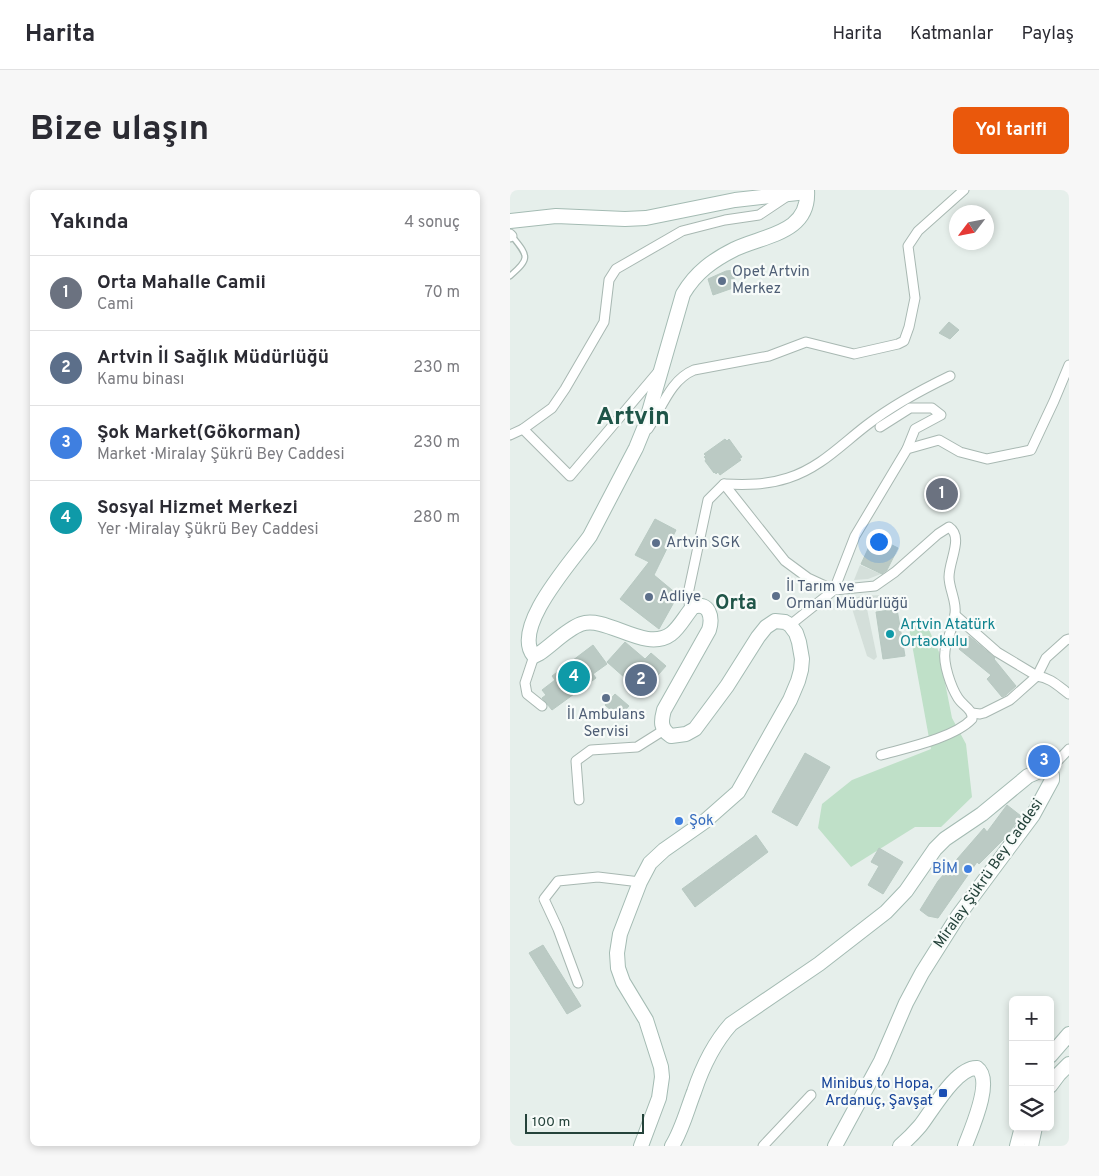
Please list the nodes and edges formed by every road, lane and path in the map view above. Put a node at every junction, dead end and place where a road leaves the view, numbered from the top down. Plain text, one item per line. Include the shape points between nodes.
1 (964, 190) edge
2 (802, 191) edge
3 (510, 221) edge
4 (511, 236) edge
5 (510, 276) edge
6 (1069, 365) edge
7 (661, 368) junction
8 (950, 376) dead end
9 (880, 427) dead end
10 (523, 429) junction
11 (510, 435) edge
12 (636, 448) junction
13 (906, 449) junction
14 (724, 484) junction
15 (834, 590) junction
16 (690, 610) junction
17 (955, 615) junction
18 (790, 625) junction
19 (1069, 640) edge
20 (534, 656) junction
21 (1037, 676) junction
22 (1069, 694) edge
23 (542, 706) dead end
24 (972, 713) junction
25 (664, 730) junction
26 (1069, 749) edge
27 (880, 755) dead end
28 (1049, 770) junction
29 (579, 800) dead end
30 (640, 882) junction
31 (578, 984) dead end
32 (1069, 1034) edge
33 (1054, 1051) edge
34 (1069, 1064) edge
35 (1054, 1081) edge
36 (811, 1095) dead end
37 (1021, 1131) edge
38 (1034, 1131) edge
39 (674, 1144) edge
40 (641, 1146) edge
41 (763, 1146) edge
42 (835, 1146) edge
43 (900, 1146) edge
44 (965, 1146) edge
45 (1017, 1146) edge
46 (1031, 1146) edge

1 - 12 street via 918,231 908,246 915,298 904,341 854,354 806,342 769,356 686,373 670,390
2 - 3 main road via 646,218 556,216
2 - 7 main road via 806,204 793,225 728,253 706,266 692,280 683,294
2 - 10 street via 759,216 725,220 682,231 616,269 609,280 604,322 552,408
4 - 5 lane via 523,250 525,258
6 - 13 street via 1031,450 987,459 960,452 939,440
7 - 10 street via 570,476
7 - 12 main road
8 - 14 street via 915,392 868,424 820,464 789,478 758,485
9 - 13 street via 910,408 932,408 941,415 916,430
10 - 11 street
12 - 20 main road via 590,536 547,583 526,619 522,639 527,651
13 - 15 street via 855,536
14 - 15 street via 785,561 808,578
14 - 16 street via 708,500 688,594
15 - 17 street via 875,586 948,527 952,528 956,544 949,576
15 - 18 street
16 - 20 main road via 672,633 659,639 648,639 589,622 575,627
16 - 25 main road via 698,606 708,609 711,624 668,701 662,717
17 - 21 street via 997,652
17 - 24 street via 943,661 958,698
18 - 25 main road via 775,621 762,632 695,730 678,736 671,736
18 - 30 main road via 799,642 801,670 790,700 747,777 726,804 657,856
19 - 21 street via 1046,658
20 - 23 street via 525,683 527,694
21 - 22 street via 1052,680
21 - 24 street via 1010,700 984,713
24 - 27 street via 972,719 956,730
25 - 29 street via 637,748 592,750 576,761
26 - 28 street
28 - 39 main road, Miralay Şükrü Bey Caddesi via 1028,776 945,839 886,912 819,964 731,1024 709,1057
28 - 42 main road, Miralay Şükrü Bey Caddesi via 1052,780 1032,815 962,909 922,972 881,1061
30 - 31 street via 598,877 558,881 544,899
30 - 40 main road via 620,934 616,961 623,982 646,1020 661,1067 658,1098
32 - 33 main road
34 - 35 main road
36 - 41 street
37 - 45 main road
38 - 46 main road
43 - 44 main road via 955,1080 970,1068 977,1068 983,1085 979,1109

